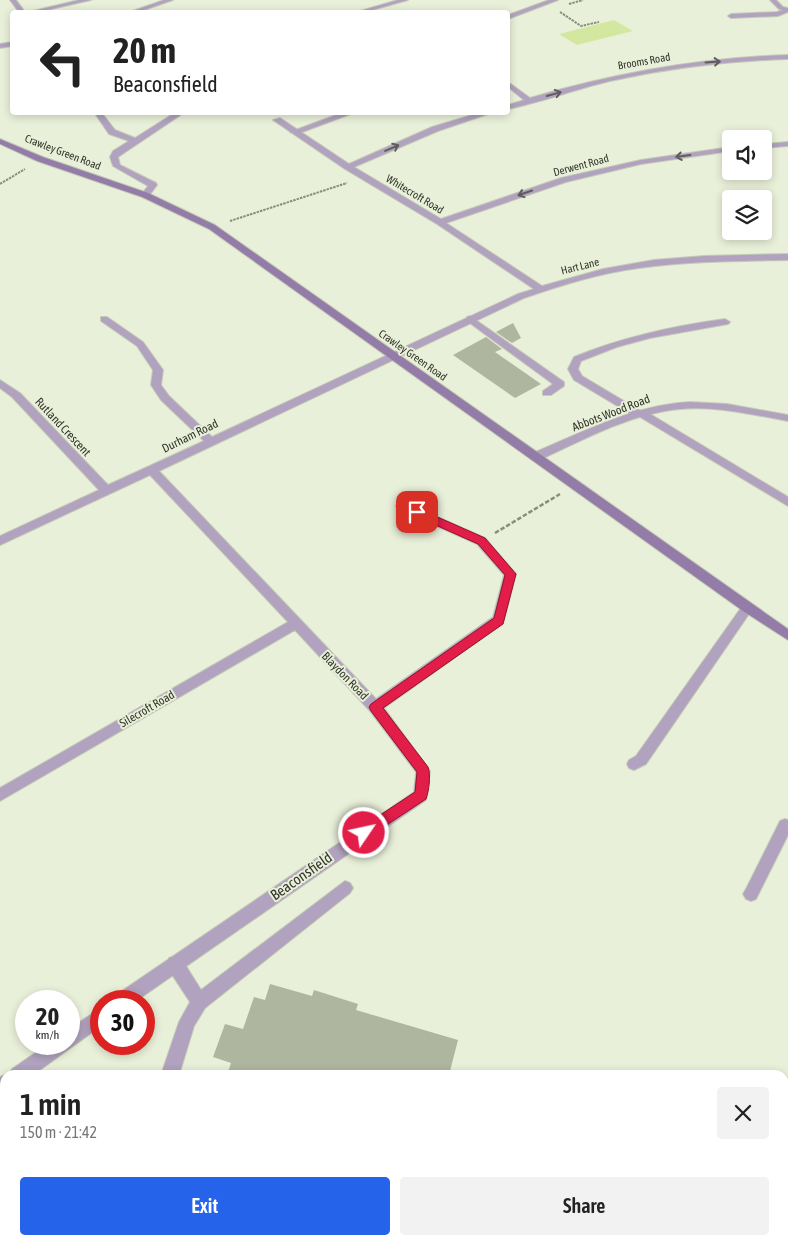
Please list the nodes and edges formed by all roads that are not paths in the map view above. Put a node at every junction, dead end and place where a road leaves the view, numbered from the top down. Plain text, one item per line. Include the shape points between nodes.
1 (88, 0) edge
2 (170, 0) edge
3 (406, 0) edge
4 (555, 0) edge
5 (773, 0) edge
6 (36, 10) dead end
7 (138, 10) edge
8 (368, 10) edge
9 (787, 10) edge
10 (510, 16) edge
11 (731, 16) dead end
12 (788, 57) edge
13 (510, 86) edge
14 (529, 101) junction
15 (510, 107) edge
16 (99, 115) edge
17 (177, 115) edge
18 (344, 115) edge
19 (481, 115) edge
20 (277, 120) dead end
21 (294, 132) junction
22 (0, 141) edge
23 (135, 141) junction
24 (788, 144) edge
25 (772, 145) edge
26 (722, 150) edge
27 (348, 167) junction
28 (145, 196) junction
29 (440, 222) junction
30 (788, 257) edge
31 (540, 289) junction
32 (104, 319) dead end
33 (470, 319) junction
34 (725, 322) dead end
35 (392, 356) junction
36 (0, 383) edge
37 (546, 393) dead end
38 (640, 414) junction
39 (788, 418) edge
40 (210, 441) junction
41 (536, 457) junction
42 (151, 470) junction
43 (106, 490) junction
44 (788, 502) edge
45 (402, 506) dead end
46 (0, 541) edge
47 (747, 608) junction
48 (294, 624) junction
49 (788, 635) edge
50 (375, 707) junction
51 (634, 764) dead end
52 (0, 795) edge
53 (788, 828) edge
54 (345, 888) dead end
55 (751, 894) dead end
56 (175, 964) junction
57 (138, 990) edge
58 (199, 1002) junction
59 (46, 1055) edge
60 (25, 1070) edge
61 (172, 1070) edge

1 - 6 street
2 - 7 street
3 - 8 street
4 - 10 street
5 - 9 street
9 - 11 street via 778,14
14 -> 12 street, Brooms Road via 625,75 703,62
13 - 14 street
14 - 15 street, Brooms Road
16 - 23 street via 112,132
17 - 23 street
18 - 21 street
27 -> 19 street via 435,129
20 - 21 street, Whitecroft Road
21 - 27 street, Whitecroft Road
22 - 28 street, Crawley Green Road via 40,159
23 - 28 street via 116,153 114,158 117,166 153,185
24 - 25 street
26 -> 29 street, Derwent Road via 641,162 564,180
27 - 29 street, Whitecroft Road
28 - 35 street, Crawley Green Road via 212,227
29 - 31 street, Whitecroft Road
30 - 31 street, Hart Lane via 655,262 596,273
31 - 33 street, Hart Lane
32 - 40 street via 140,344 158,370 156,385 165,398
33 - 35 street, Hart Lane
33 - 37 street via 560,384
34 - 38 street via 666,330 611,344 577,359 573,369 578,378
35 - 40 street, Durham Road
35 - 41 street, Crawley Green Road
36 - 43 street, Rutland Crescent via 16,395
38 - 39 street, Abbots Wood Road via 688,404
38 - 41 street, Abbots Wood Road
38 - 44 street
40 - 42 street, Durham Road
41 - 47 street, Crawley Green Road
42 - 43 street, Durham Road
42 - 48 street, Blaydon Road
43 - 46 street, Durham Road
45 - 50 street, Blaydon Road via 481,541 510,574 499,620
47 - 49 street, Crawley Green Road
47 - 51 street via 641,760
48 - 50 street, Blaydon Road
48 - 52 street, Silecroft Road
50 - 56 street, Beaconsfield via 423,771 421,795
53 - 55 street via 785,826
54 - 58 street
56 - 57 street, Beaconsfield
56 - 58 street
58 - 61 street via 187,1022
59 - 60 street

